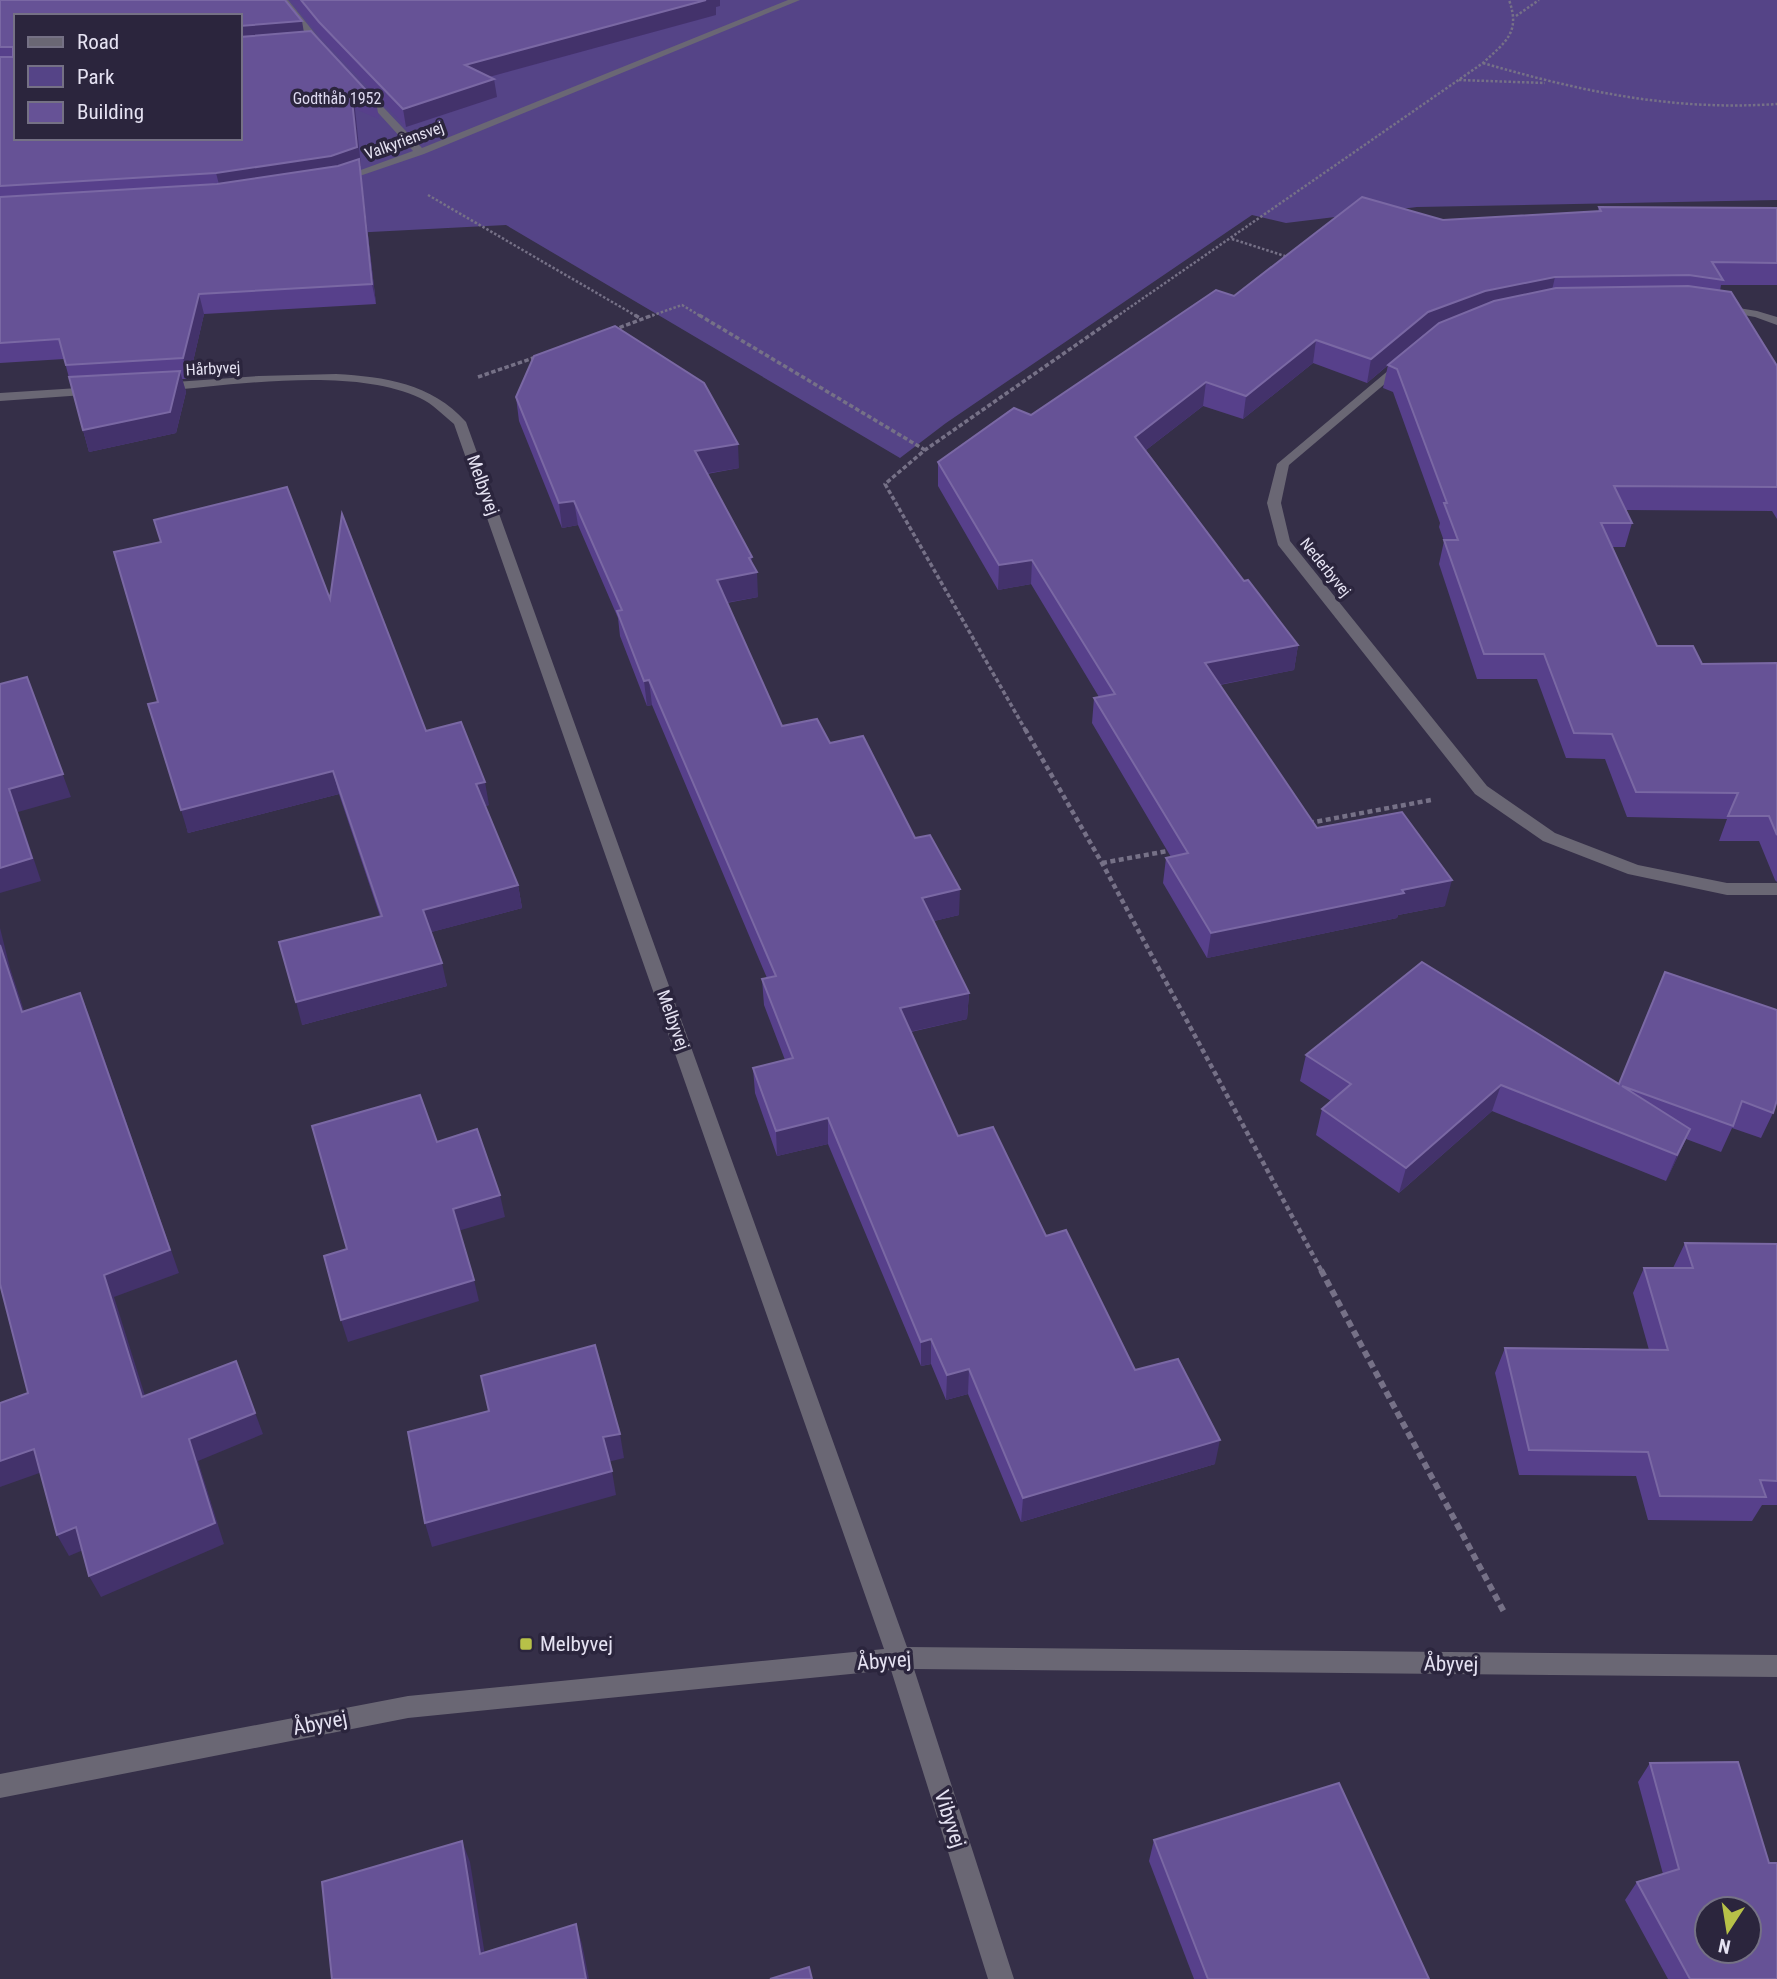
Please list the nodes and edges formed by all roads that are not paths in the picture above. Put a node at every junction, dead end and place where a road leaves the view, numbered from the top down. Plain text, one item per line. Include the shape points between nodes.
1 (283, 0) edge
2 (796, 0) edge
3 (317, 43) junction
4 (304, 44) edge
5 (327, 53) edge
6 (355, 83) edge
7 (420, 152) junction
8 (325, 182) edge
9 (1707, 306) edge
10 (1777, 321) edge
11 (1409, 357) edge
12 (151, 388) edge
13 (110, 390) edge
14 (426, 395) joint
15 (0, 397) edge
16 (1777, 889) edge
17 (900, 1658) junction
18 (1777, 1666) edge
19 (0, 1786) edge
20 (1001, 1979) edge

1 - 3 street
2 - 7 street, Valkyriensvej
3 - 4 street
3 - 5 street
6 - 7 street
7 - 8 street, Valkyriensvej
9 - 10 street
11 - 16 street, Nederbyvej via 1283,464 1274,503 1283,541 1481,790 1549,837 1634,870 1727,890
12 - 14 street, Hårbyvej via 330,377 386,381
13 - 15 street
14 - 17 street, Melbyvej via 460,422
17 - 18 street, Åbyvej
17 - 19 street, Åbyvej via 408,1707
17 - 20 street, Vibyvej

